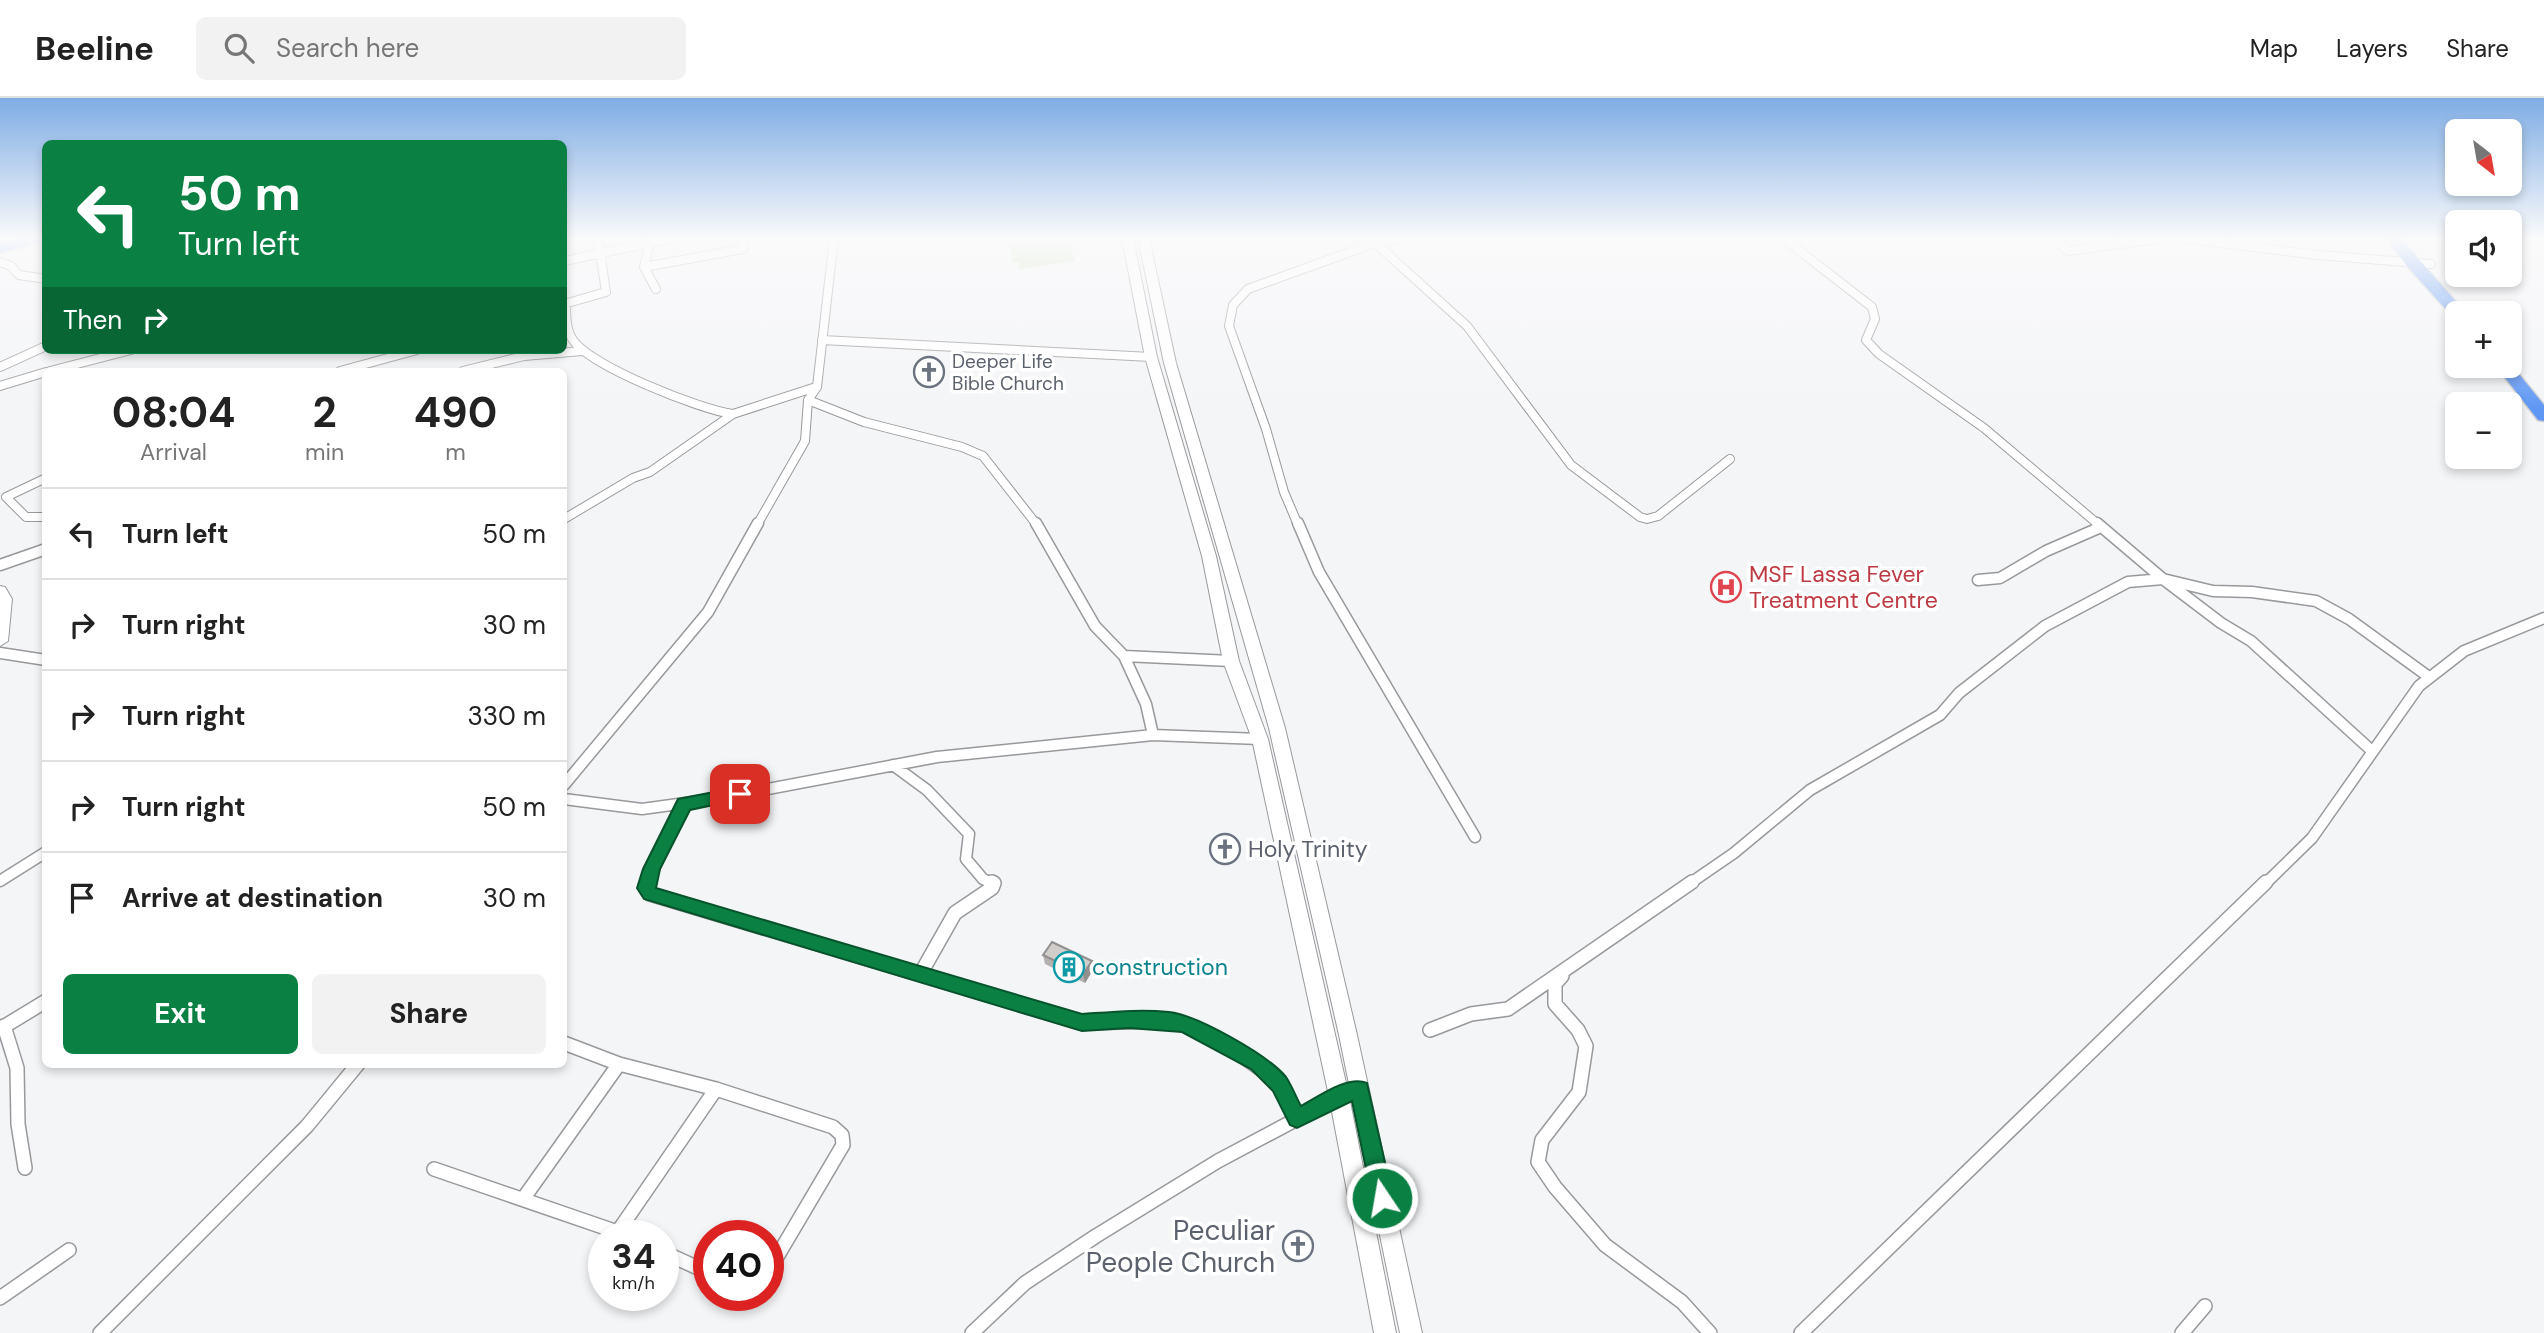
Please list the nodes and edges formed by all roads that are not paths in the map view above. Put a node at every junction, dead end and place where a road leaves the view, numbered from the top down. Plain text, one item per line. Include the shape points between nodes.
1 (596, 296) edge
2 (827, 296) edge
3 (1139, 296) edge
4 (1155, 296) edge
5 (1240, 296) edge
6 (1433, 296) edge
7 (1858, 296) edge
8 (567, 307) edge
9 (567, 320) edge
10 (822, 340) junction
11 (42, 348) edge
12 (582, 351) junction
13 (567, 352) edge
14 (118, 354) edge
15 (402, 354) edge
16 (547, 354) edge
17 (1151, 357) junction
18 (1168, 357) junction
19 (0, 367) edge
20 (73, 368) edge
21 (351, 368) edge
22 (475, 368) edge
23 (2522, 372) edge
24 (42, 374) edge
25 (2514, 378) edge
26 (0, 386) edge
27 (817, 387) junction
28 (808, 400) junction
29 (2544, 401) edge
30 (733, 414) junction
31 (2544, 416) edge
32 (1730, 459) dead end
33 (42, 480) edge
34 (18, 491) junction
35 (0, 497) edge
36 (42, 517) edge
37 (567, 517) edge
38 (2101, 527) junction
39 (42, 550) edge
40 (0, 565) edge
41 (2164, 579) junction
42 (1978, 580) dead end
43 (0, 591) edge
44 (2544, 618) edge
45 (0, 641) edge
46 (0, 653) edge
47 (1124, 656) junction
48 (42, 659) edge
49 (1231, 662) junction
50 (2430, 677) junction
51 (1153, 735) junction
52 (1260, 739) junction
53 (2372, 751) junction
54 (893, 765) junction
55 (567, 781) edge
56 (567, 799) edge
57 (684, 804) junction
58 (1475, 837) dead end
59 (42, 855) edge
60 (0, 881) edge
61 (1571, 966) junction
62 (921, 973) junction
63 (42, 1005) edge
64 (2, 1027) edge
65 (1430, 1030) dead end
66 (567, 1045) edge
67 (619, 1064) junction
68 (355, 1068) edge
69 (716, 1089) junction
70 (1360, 1089) junction
71 (1339, 1096) junction
72 (1297, 1119) junction
73 (25, 1168) dead end
74 (434, 1169) dead end
75 (523, 1199) junction
76 (632, 1220) edge
77 (588, 1221) edge
78 (784, 1245) edge
79 (69, 1250) dead end
80 (0, 1298) edge
81 (2205, 1306) dead end
82 (100, 1333) edge
83 (972, 1333) edge
84 (1385, 1333) edge
85 (1411, 1333) edge
86 (1710, 1333) edge
87 (1801, 1333) edge
88 (2182, 1333) edge

1 - 8 street
2 - 10 street
3 - 17 street
4 - 18 street
5 - 58 street via 1228,310 1229,326 1284,492 1319,572
6 - 32 street via 1466,326 1571,465 1640,517 1658,516
7 - 38 street via 1872,307 1875,320 1866,336 1871,348 1984,428
9 - 12 street via 572,339
10 - 17 street
10 - 27 street
11 - 19 street
12 - 13 street
12 - 30 street via 639,380
14 - 20 street
15 - 21 street
16 - 22 street
17 - 18 street
17 - 49 street via 1209,556
18 - 70 street via 1272,707
23 - 29 highway
24 - 26 street
25 - 31 highway
27 - 28 street
27 - 30 street
28 - 47 street via 864,422 983,456 1041,530 1095,626
28 - 55 street via 805,441 708,612
30 - 37 street via 650,472
33 - 34 street
34 - 35 street
34 - 36 street via 6,497 26,517
38 - 41 street
38 - 42 street via 2046,551 2000,579
39 - 40 street
41 - 50 street via 2213,591 2316,601
41 - 53 street via 2251,641
41 - 61 street via 2128,582 2045,626 1959,693 1940,715 1810,790 1734,853
43 - 45 street via 5,599
44 - 50 street via 2464,651
46 - 48 street
47 - 49 street
47 - 51 street via 1140,687
49 - 52 street
50 - 53 street via 2411,694
51 - 52 street
51 - 54 street
52 - 71 street
53 - 87 street via 2312,838
54 - 57 street
54 - 62 street via 927,790 970,834 966,859 983,879 994,883 956,913
56 - 57 street via 642,809
57 - 62 street via 652,869 646,888 650,894
59 - 60 street
61 - 65 street via 1508,1009 1471,1014
61 - 86 street via 1555,984 1555,1004 1586,1046 1579,1092 1542,1140 1538,1162 1605,1245 1682,1302
62 - 72 street via 1082,1023 1185,1024 1258,1063 1280,1084
63 - 64 street
64 - 73 street via 17,1068
66 - 67 street
67 - 69 street
67 - 75 street
68 - 82 street via 300,1133
69 - 76 street
69 - 78 street via 833,1127 842,1135 843,1145
70 - 71 street
70 - 85 street
71 - 72 street
71 - 84 street
72 - 83 street via 1218,1161 1025,1283
74 - 75 street
75 - 77 street
79 - 80 street
81 - 88 street

